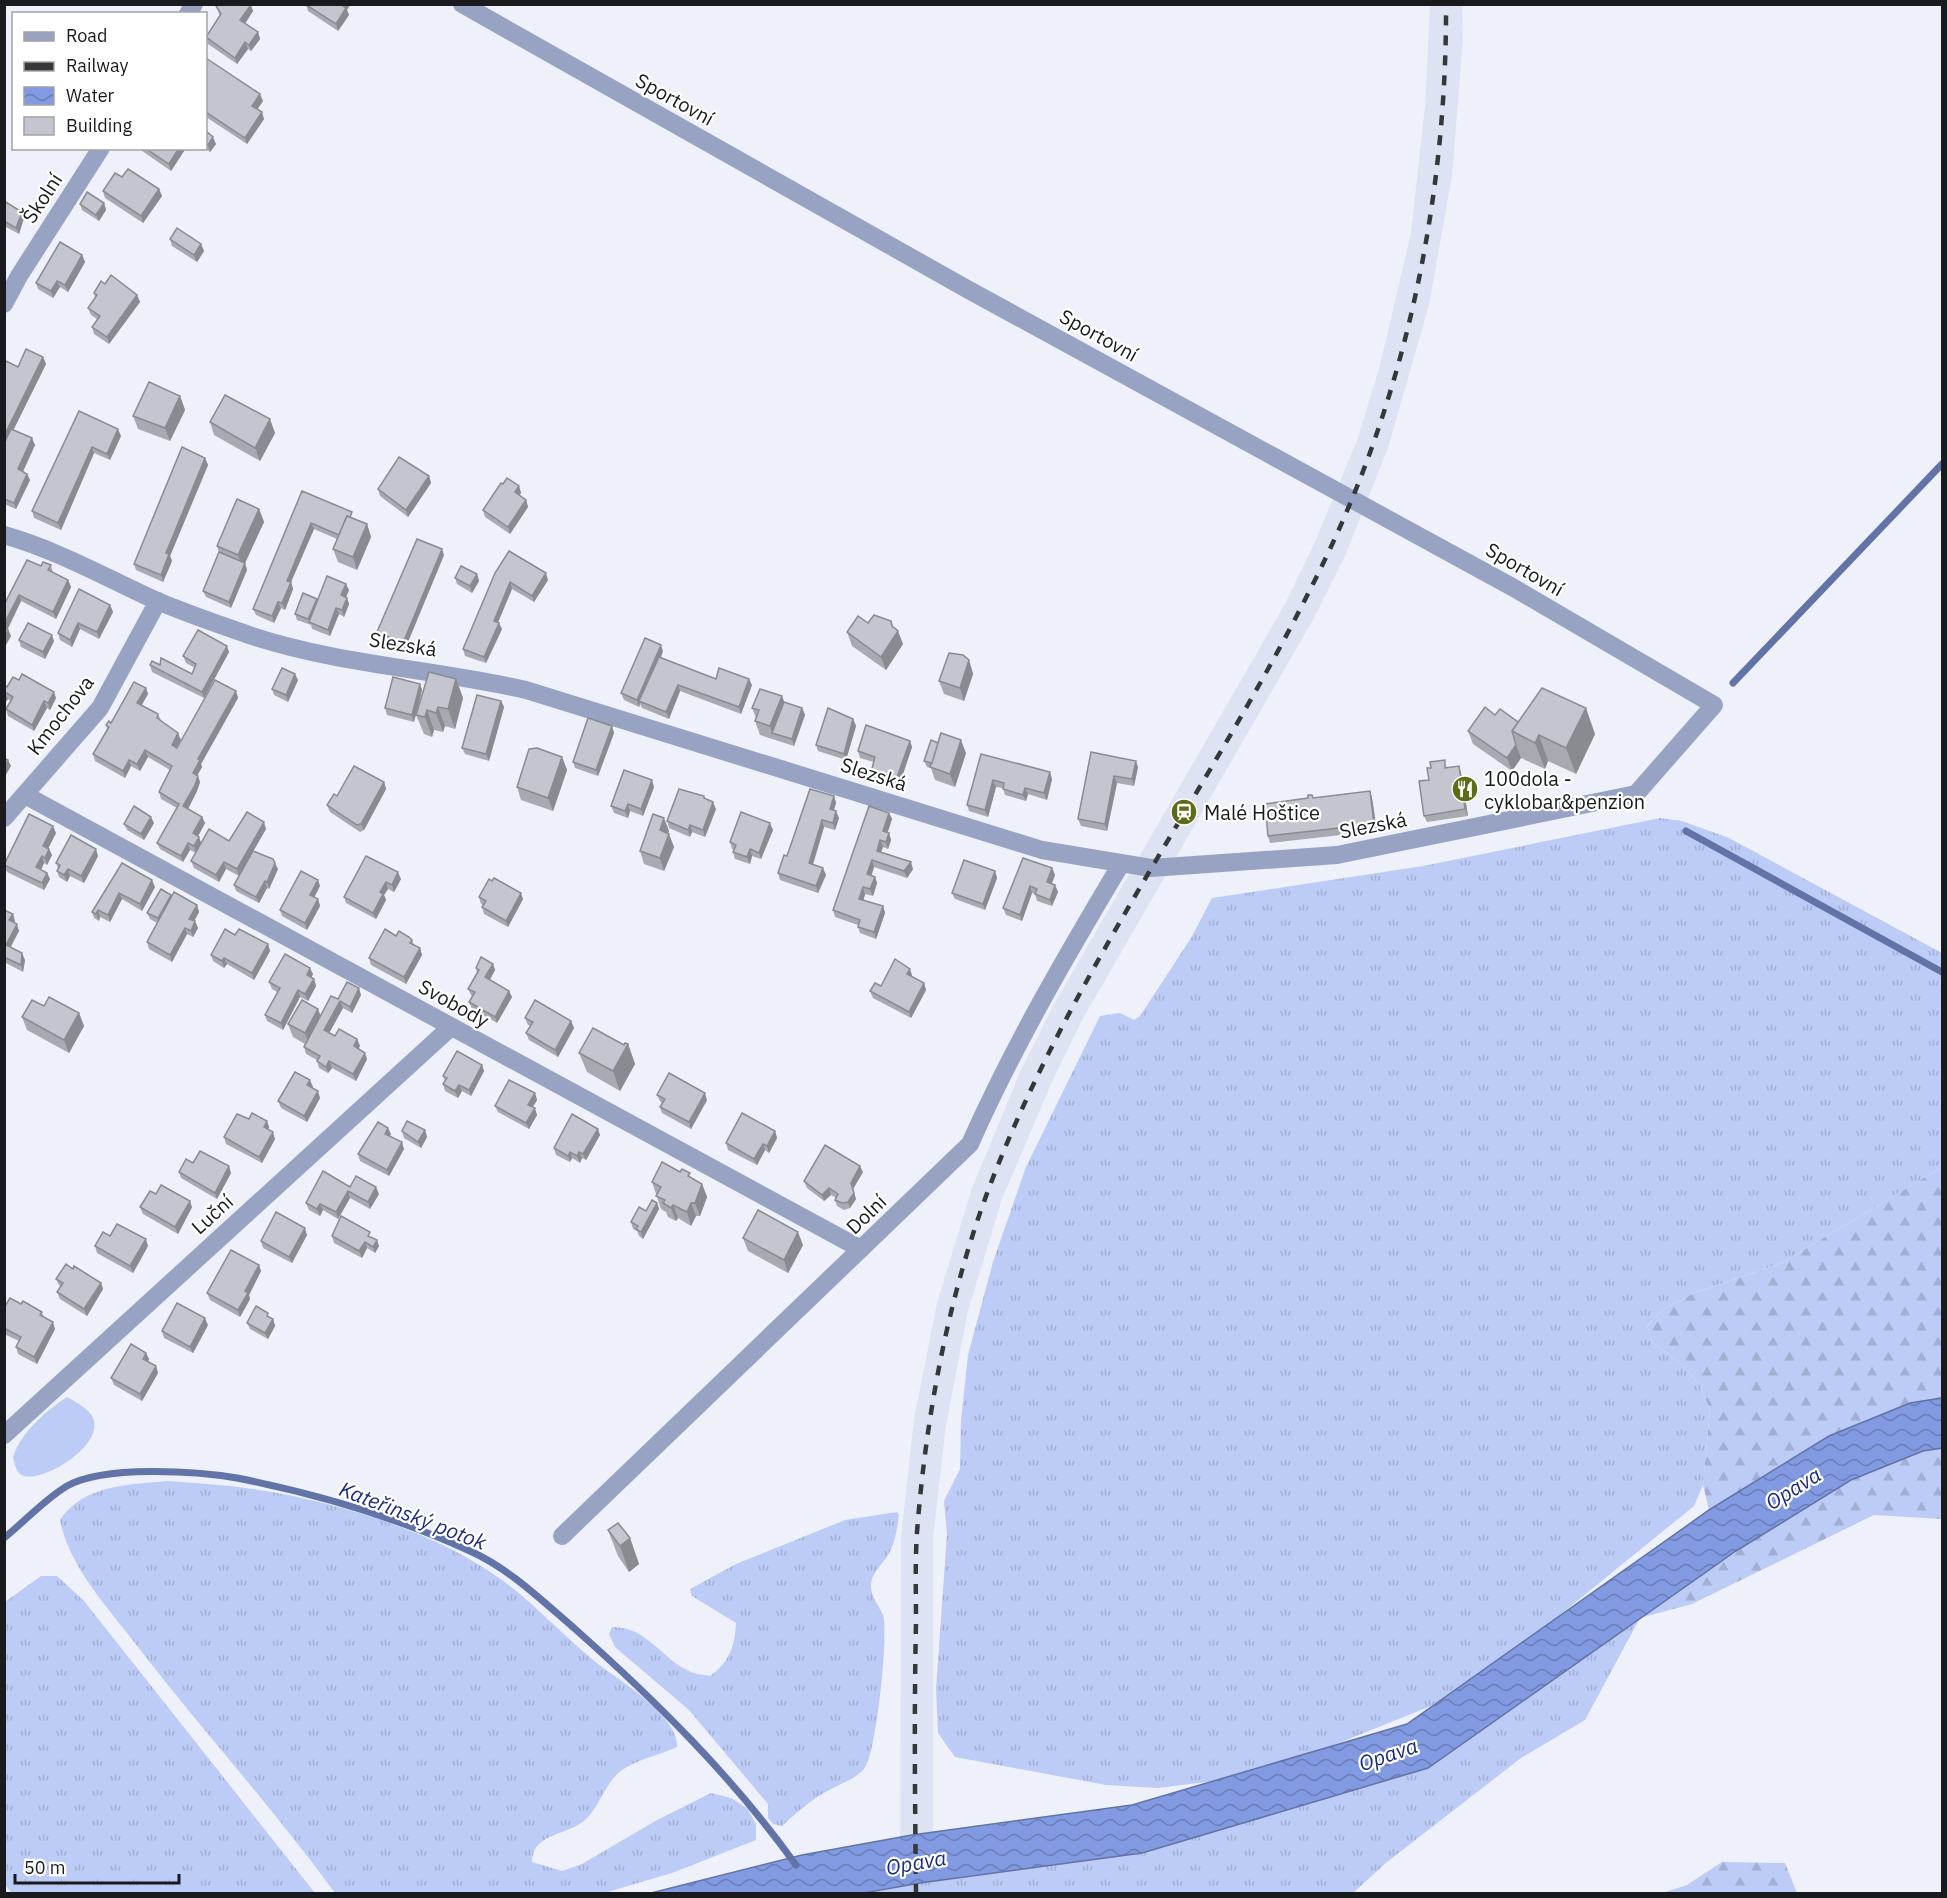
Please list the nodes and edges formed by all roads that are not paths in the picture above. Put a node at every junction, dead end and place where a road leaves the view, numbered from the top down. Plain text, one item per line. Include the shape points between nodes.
1 (462, 4) edge
2 (100, 150) edge
3 (12, 271) edge
4 (4, 304) edge
5 (4, 536) edge
6 (158, 601) junction
7 (1714, 705) joint
8 (26, 795) junction
9 (4, 818) edge
10 (1121, 864) junction
11 (451, 1027) junction
12 (861, 1250) junction
13 (4, 1435) edge
14 (562, 1536) dead end

1 - 7 street, Sportovní via 967,289 1514,588
2 - 3 street, Školní
3 - 4 street, Školní
5 - 6 street, Slezská via 38,544
6 - 8 street, Kmochova via 100,708
6 - 10 street, Slezská via 250,635 308,651 471,677 526,690 1042,850
7 - 10 street, Slezská via 1636,794 1337,855 1151,868
8 - 9 street, Kmochova
8 - 11 street, Svobody
10 - 12 street, Dolní via 1001,1074 970,1144
11 - 12 street, Svobody
11 - 13 street, Luční
12 - 14 street, Dolní

